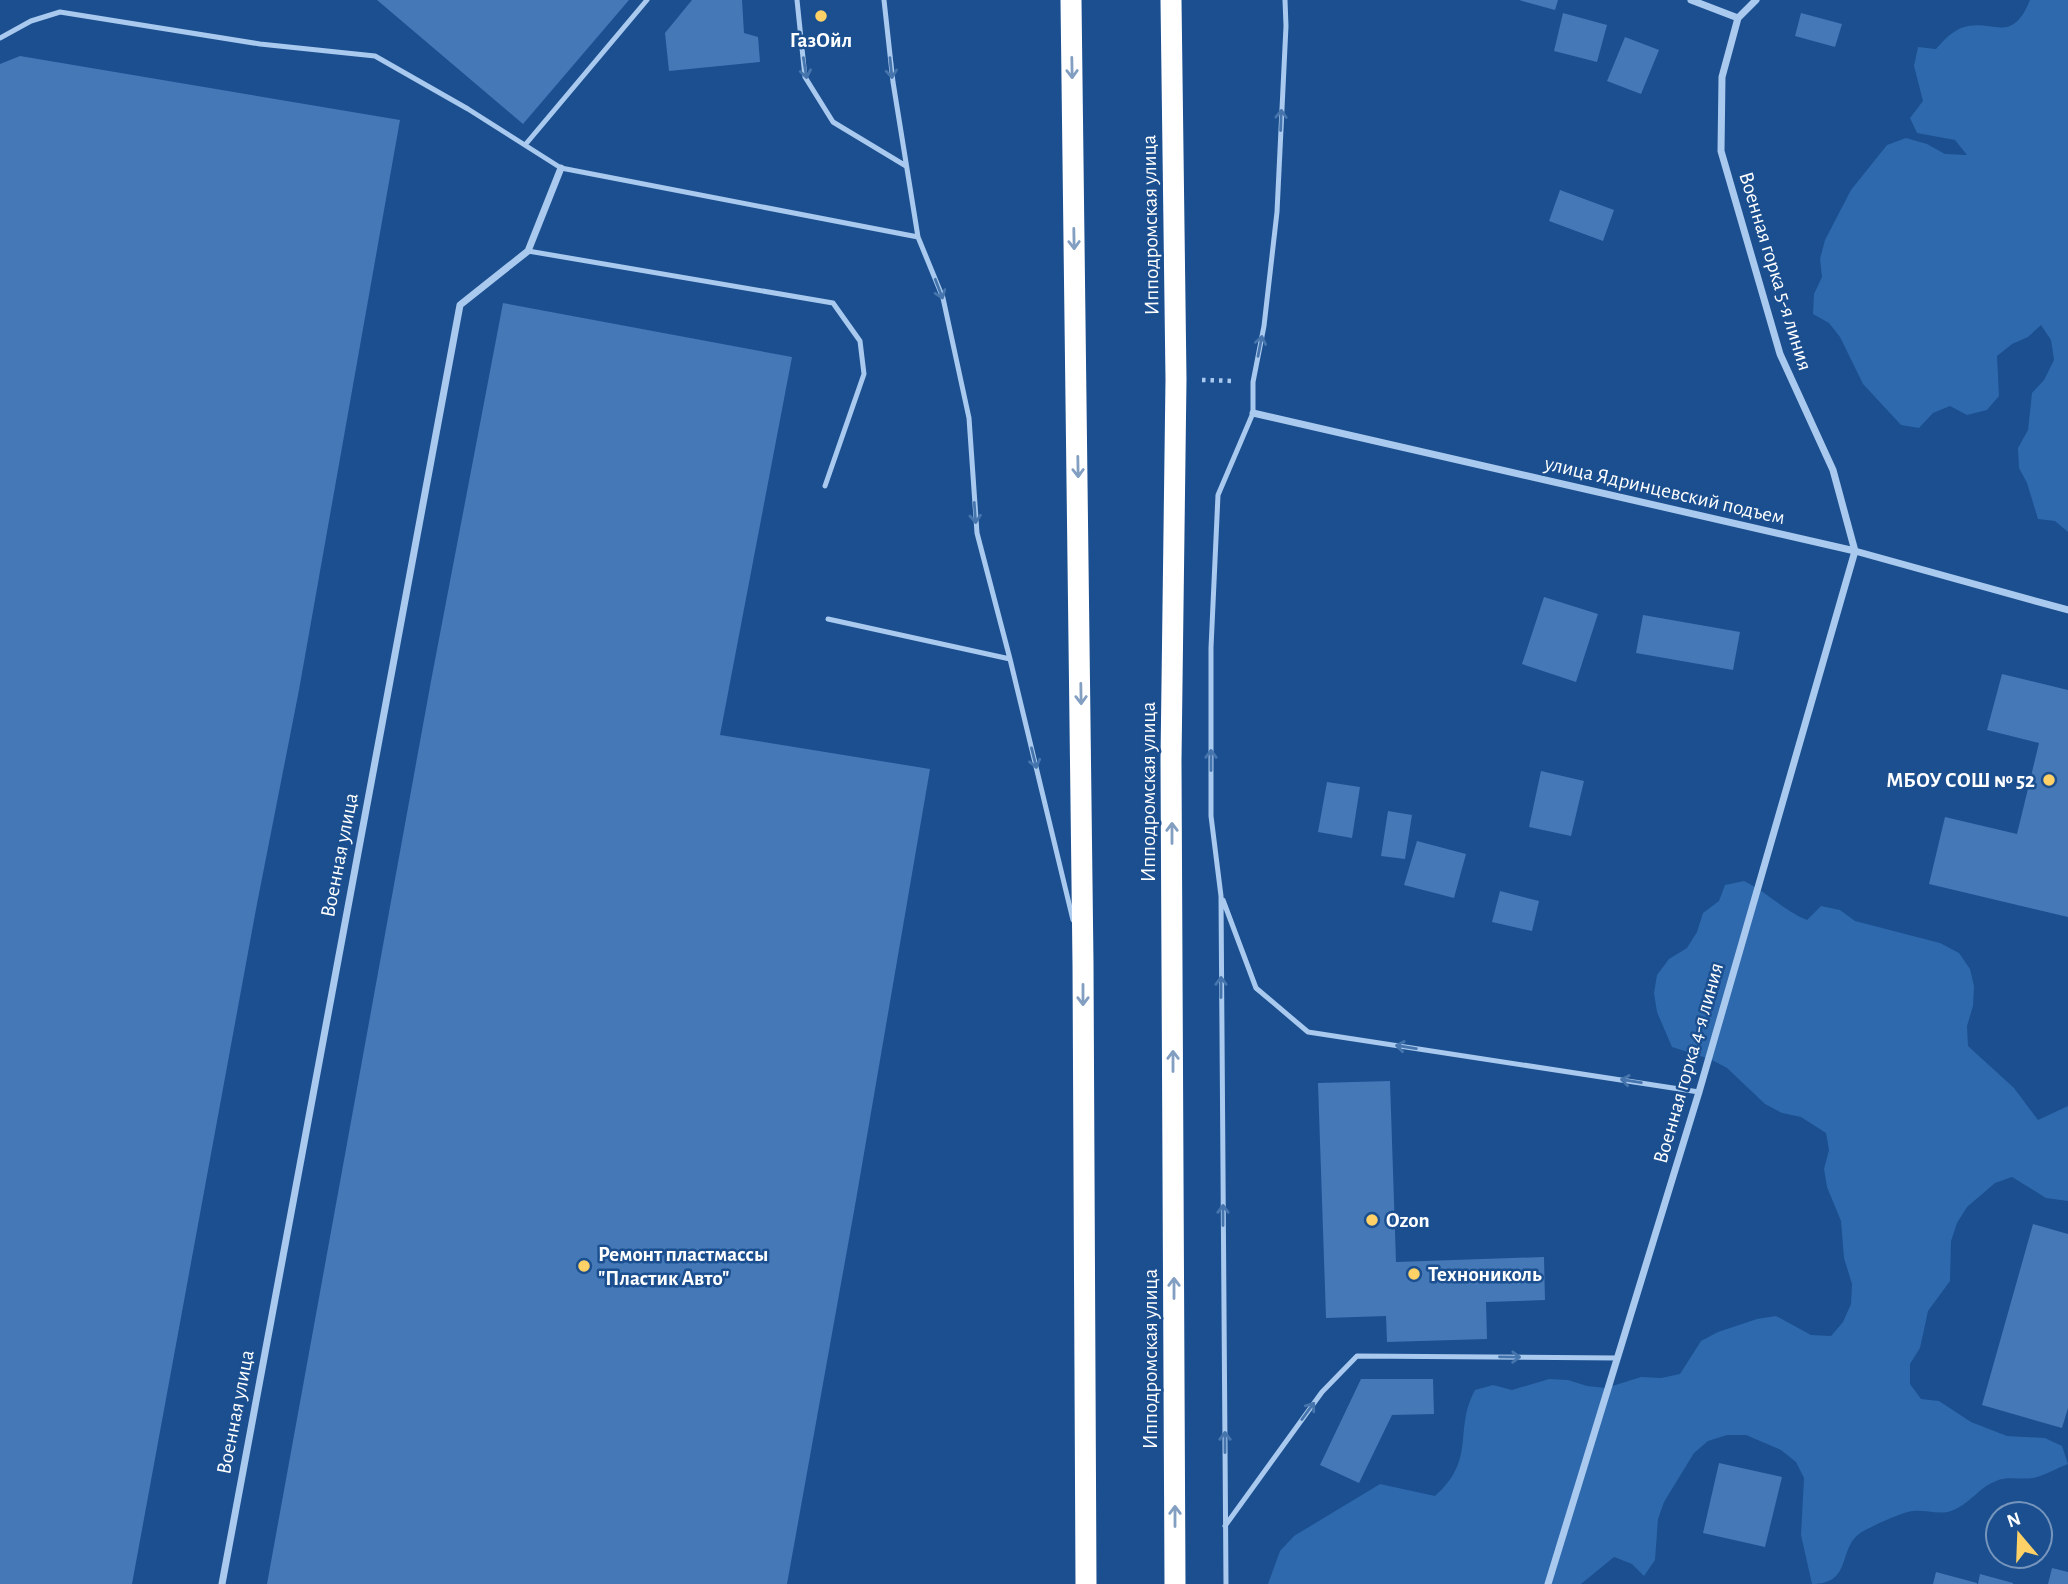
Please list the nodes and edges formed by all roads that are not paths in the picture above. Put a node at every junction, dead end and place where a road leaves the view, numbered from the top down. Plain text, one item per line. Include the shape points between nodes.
1 (647, 0) edge
2 (797, 0) edge
3 (884, 0) edge
4 (1071, 0) edge
5 (1171, 0) edge
6 (1285, 0) edge
7 (1692, 0) edge
8 (1756, 0) edge
9 (1738, 18) junction
10 (0, 38) edge
11 (525, 145) junction
12 (906, 166) junction
13 (561, 168) junction
14 (918, 237) junction
15 (528, 251) junction
16 (1252, 413) junction
17 (825, 486) dead end
18 (1855, 551) junction
19 (2068, 610) edge
20 (828, 619) dead end
21 (1010, 659) junction
22 (1221, 896) junction
23 (1083, 963) junction
24 (1699, 1092) junction
25 (1617, 1358) junction
26 (1226, 1526) junction
27 (222, 1584) edge
28 (1086, 1584) edge
29 (1175, 1584) edge
30 (1226, 1584) edge
31 (1548, 1584) edge

1 - 11 lane
2 -> 12 lane via 805,77 833,122
3 -> 12 lane
4 -> 23 highway
29 -> 5 highway, Ипподромская улица via 1171,760 1176,379
16 -> 6 lane via 1277,212
7 - 9 street
8 - 9 street, Военная горка 5-я линия
9 - 18 street, Военная горка 5-я линия via 1722,77 1721,151 1780,354 1833,470
10 - 11 lane via 60,12 260,44 375,56
11 - 13 lane
12 - 14 lane
13 - 14 lane
13 - 15 street, Военная улица
14 -> 21 lane via 943,298 969,418 976,533
15 - 17 lane via 833,303 860,341 864,374
15 - 27 street, Военная улица via 460,305
16 - 18 street, улица Ядринцевский подъем
22 -> 16 lane via 1212,816 1210,648 1218,495
18 - 19 street, улица Ядринцевский подъем
18 - 24 street, Военная горка 4-я линия
20 - 21 lane
21 -> 23 lane
24 -> 22 lane via 1308,1032 1256,988
26 -> 22 lane
23 -> 28 highway
24 - 25 street, Военная горка 4-я линия
26 -> 25 lane via 1322,1392 1357,1356
25 - 31 street, Военная горка 4-я линия
26 - 30 lane

